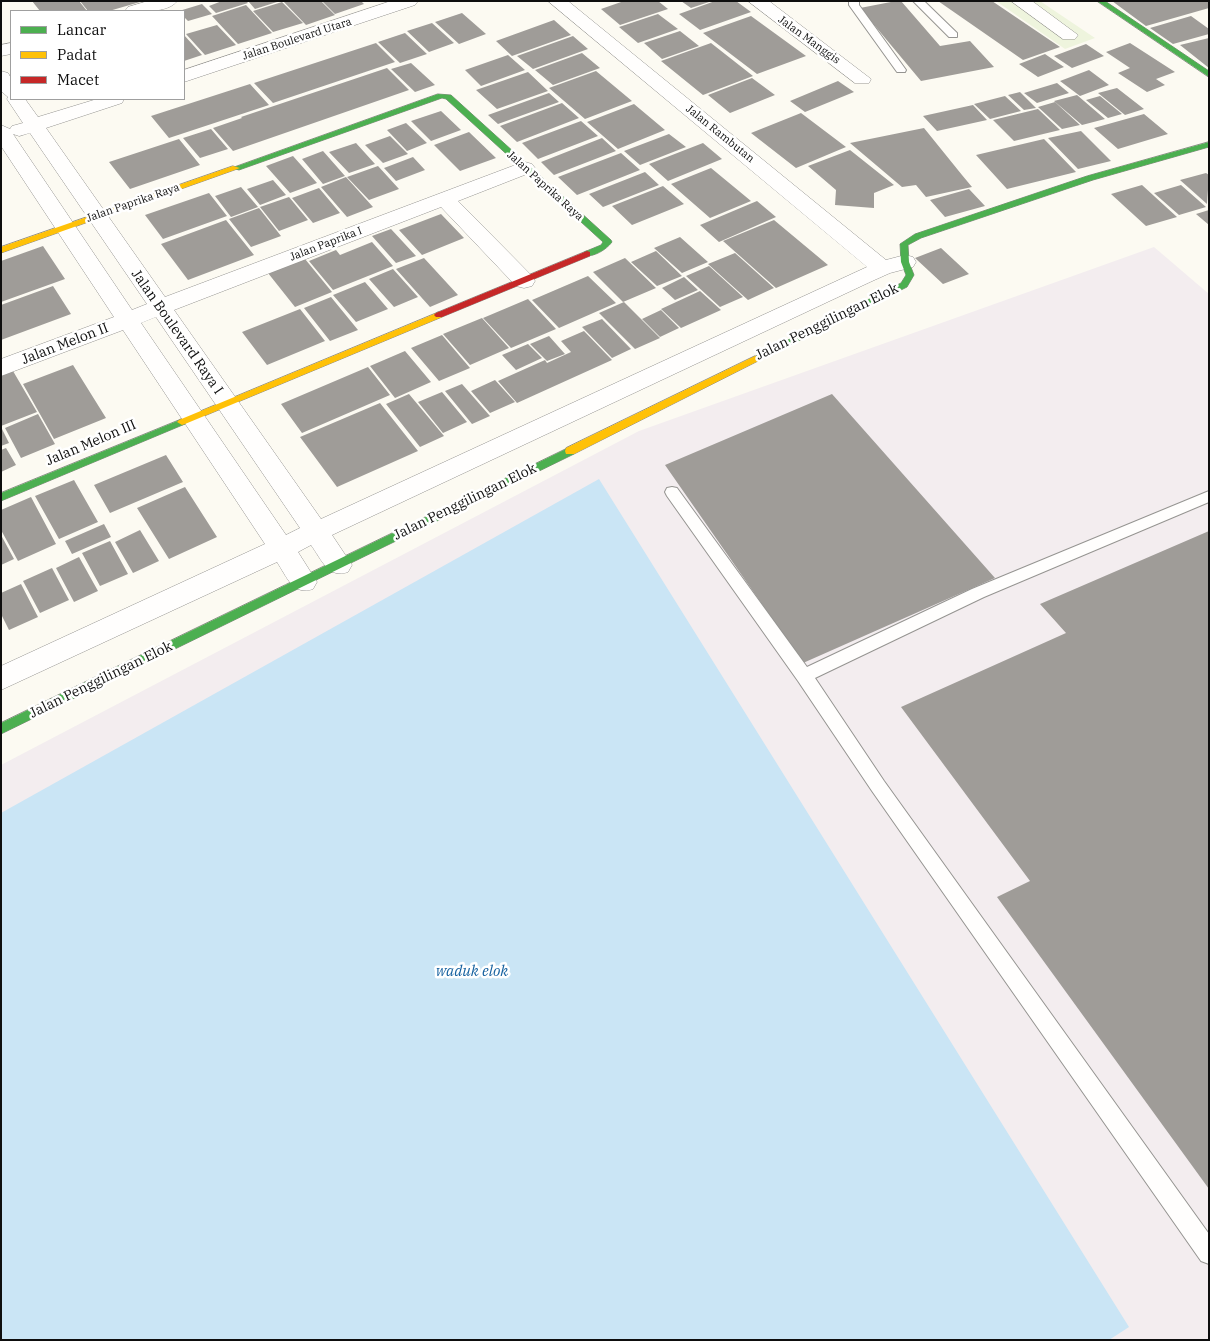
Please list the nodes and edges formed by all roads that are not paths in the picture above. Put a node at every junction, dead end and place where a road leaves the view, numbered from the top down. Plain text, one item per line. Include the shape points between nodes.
1 (168, 1) edge
2 (409, 1) edge
3 (557, 1) edge
4 (757, 1) edge
5 (854, 1) edge
6 (918, 1) edge
7 (1020, 1) edge
8 (1100, 1) edge
9 (137, 10) edge
10 (953, 35) dead end
11 (1069, 35) dead end
12 (901, 70) dead end
13 (1209, 75) edge
14 (185, 76) edge
15 (1, 77) edge
16 (862, 78) dead end
17 (10, 90) edge
18 (17, 100) edge
19 (112, 100) edge
20 (34, 125) junction
21 (2, 134) edge
22 (1209, 144) edge
23 (525, 168) junction
24 (445, 199) junction
25 (97, 215) junction
26 (66, 227) junction
27 (1, 250) edge
28 (905, 262) junction
29 (882, 268) junction
30 (524, 280) junction
31 (160, 307) junction
32 (128, 320) junction
33 (1, 368) edge
34 (227, 403) junction
35 (193, 417) junction
36 (672, 492) dead end
37 (1209, 496) edge
38 (1, 497) edge
39 (316, 532) junction
40 (281, 549) junction
41 (339, 565) junction
42 (304, 582) junction
43 (804, 676) junction
44 (1, 680) edge
45 (1, 729) edge
46 (1209, 1253) edge

1 - 9 street
2 - 14 street, Jalan Boulevard Utara
3 - 29 street, Jalan Rambutan
4 - 16 street, Jalan Manggis
5 - 12 lane
6 - 10 lane
7 - 11 street
8 - 13 street
15 - 17 street
18 - 20 street, Jalan Boulevard Raya I
19 - 20 street
20 - 21 street
20 - 25 street, Jalan Boulevard Raya I
21 - 26 street
22 - 28 street, Jalan Penggilingan Elok via 1090,178 918,236 904,244
23 - 24 street, Jalan Paprika I
23 - 25 street, Jalan Paprika Raya via 448,97 441,96
23 - 30 street, Jalan Paprika Raya via 608,242 604,247
24 - 30 street
24 - 31 street, Jalan Paprika I
25 - 26 street, Jalan Paprika Raya
25 - 31 street, Jalan Boulevard Raya I
26 - 27 street, Jalan Paprika Raya
26 - 32 street
28 - 29 street, Jalan Penggilingan Elok
28 - 41 street, Jalan Penggilingan Elok via 910,275 904,285
29 - 39 street, Jalan Penggilingan Elok
30 - 34 street, Jalan Paprika Raya
31 - 32 street, Jalan Paprika I
31 - 34 street, Jalan Boulevard Raya I
32 - 33 street, Jalan Melon II
32 - 35 street
34 - 35 street, Jalan Paprika Raya
34 - 39 street, Jalan Boulevard Raya I
35 - 38 street, Jalan Melon III
35 - 40 street
36 - 43 lane
37 - 43 lane via 978,593
39 - 40 street, Jalan Penggilingan Elok
39 - 41 street, Jalan Boulevard Raya I
40 - 42 street
40 - 44 street, Jalan Penggilingan Elok
41 - 42 street, Jalan Penggilingan Elok
42 - 45 street, Jalan Penggilingan Elok
43 - 46 lane via 878,786

